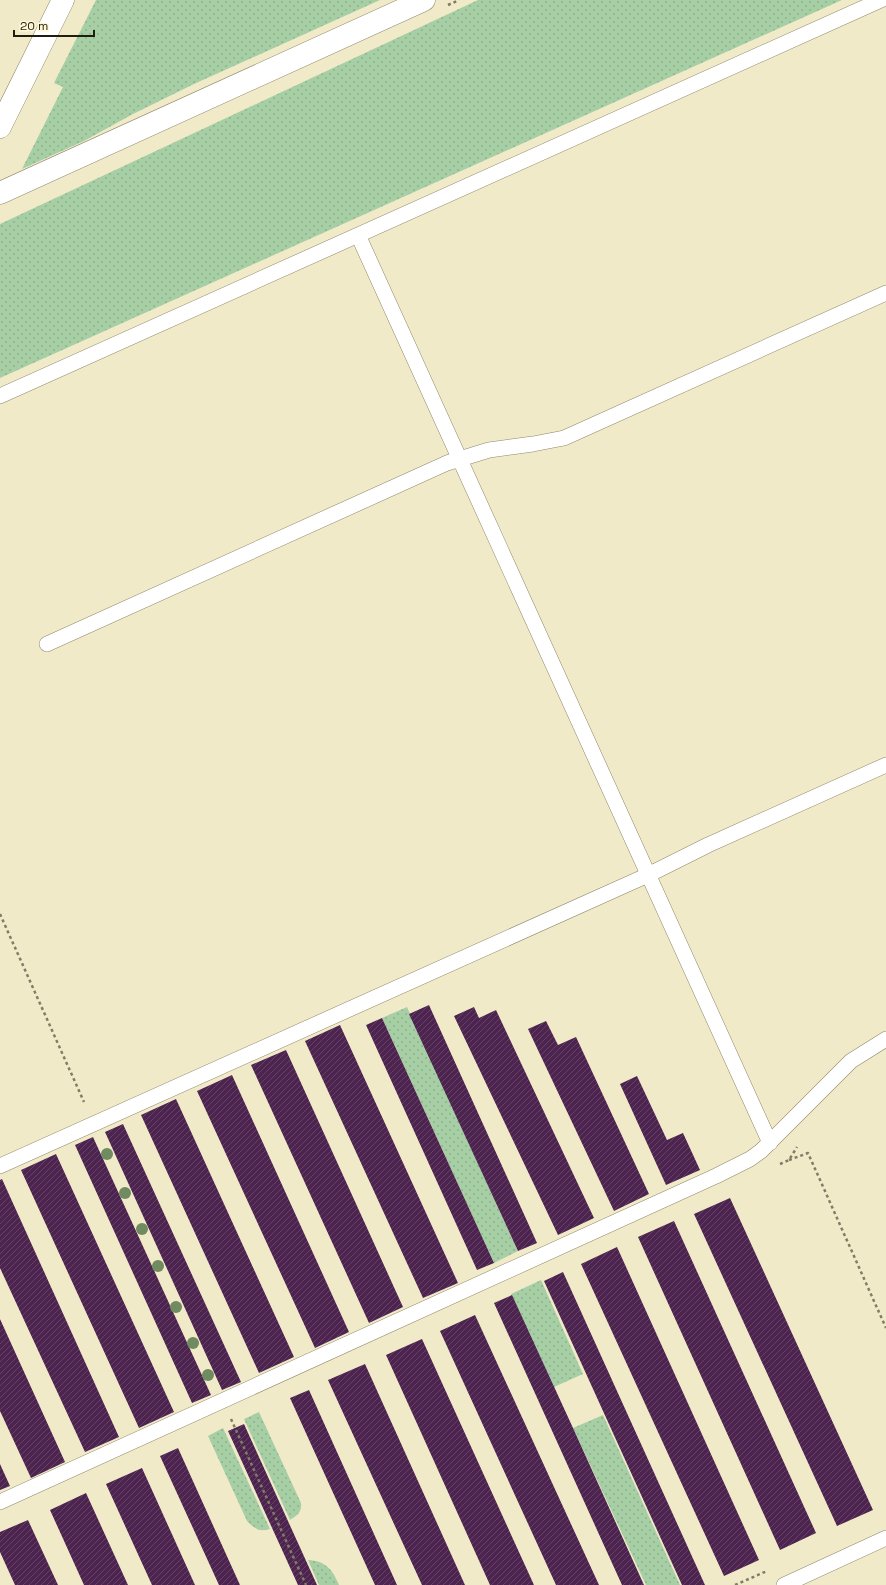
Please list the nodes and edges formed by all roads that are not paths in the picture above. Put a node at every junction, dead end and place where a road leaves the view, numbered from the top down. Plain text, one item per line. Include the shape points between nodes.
1 (63, 0) edge
2 (424, 0) edge
3 (881, 0) edge
4 (0, 127) edge
5 (0, 193) edge
6 (358, 235) junction
7 (886, 293) edge
8 (0, 396) edge
9 (460, 458) junction
10 (47, 644) dead end
11 (886, 765) edge
12 (648, 874) junction
13 (886, 1039) edge
14 (770, 1143) junction
15 (0, 1166) edge
16 (0, 1502) edge
17 (886, 1538) edge
18 (784, 1585) edge

1 - 4 main road
2 - 5 main road
3 - 6 lane
6 - 8 lane
6 - 9 lane
7 - 9 lane via 564,438 489,450
9 - 10 lane
9 - 12 lane
11 - 12 lane
12 - 14 lane
12 - 15 lane
13 - 14 lane via 846,1065
14 - 16 lane via 750,1159 716,1176
17 - 18 lane

